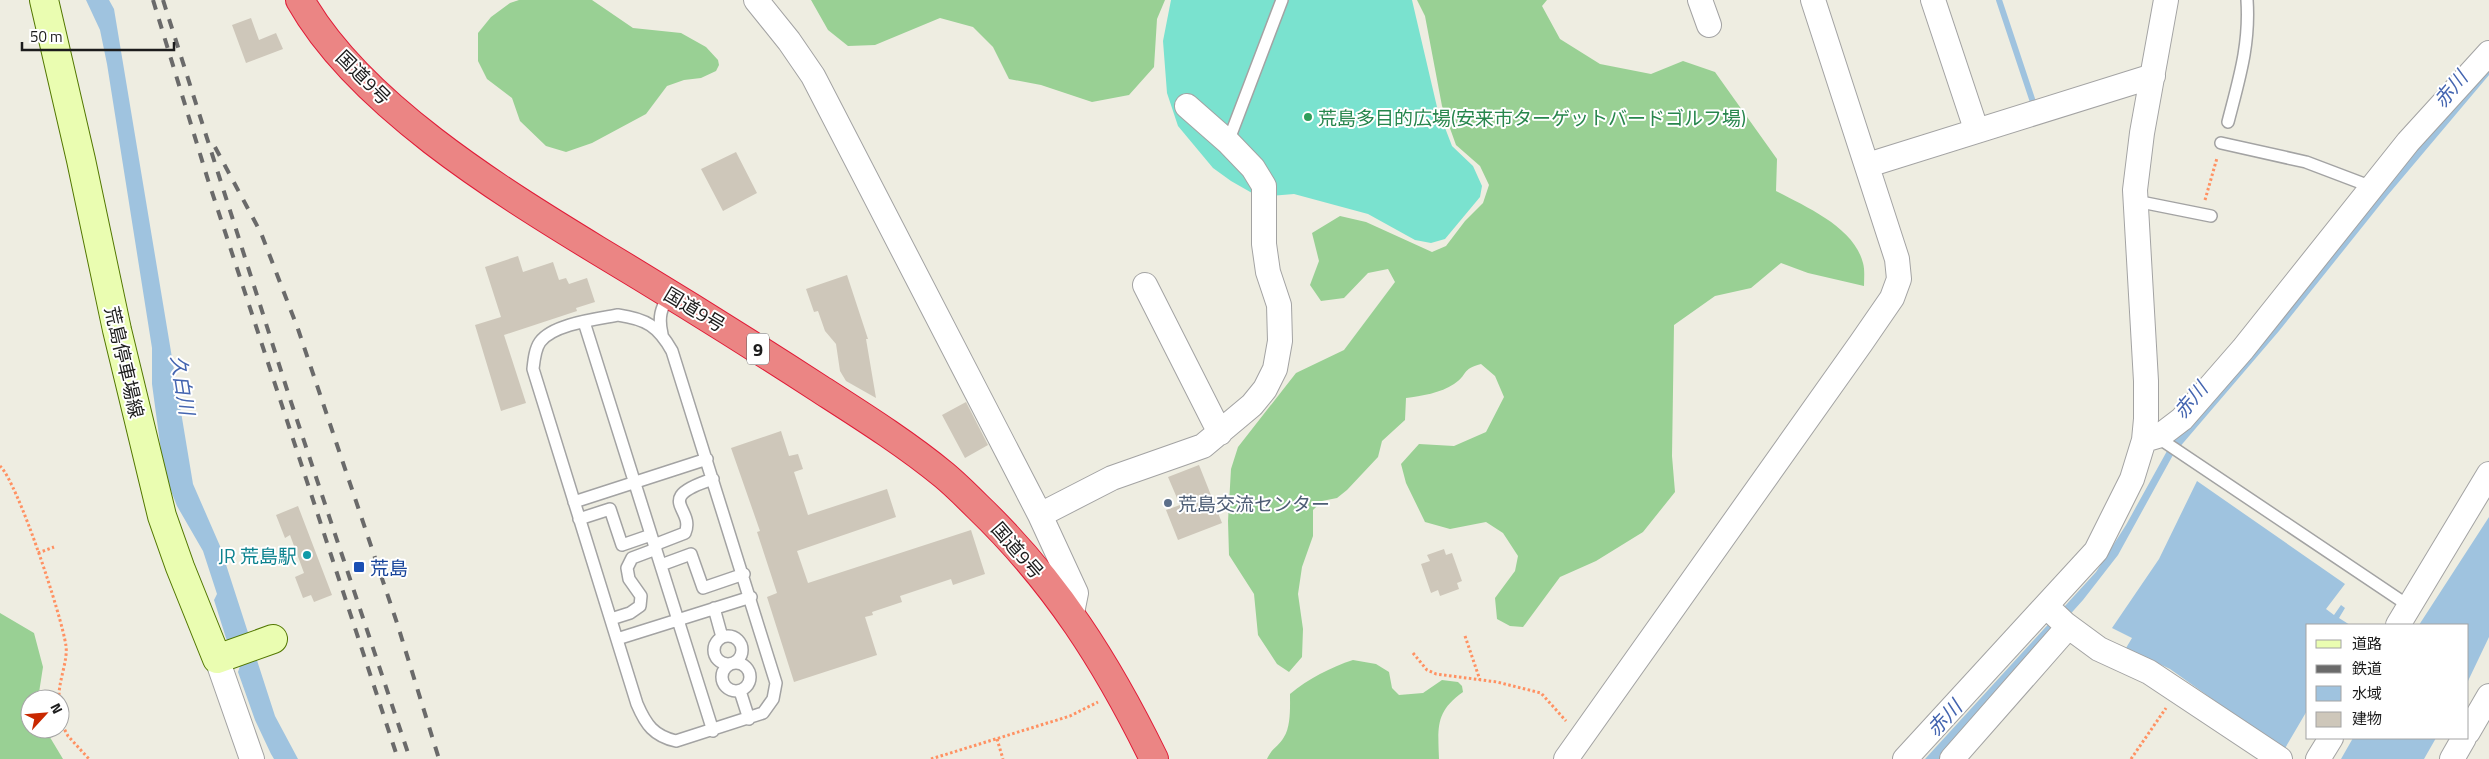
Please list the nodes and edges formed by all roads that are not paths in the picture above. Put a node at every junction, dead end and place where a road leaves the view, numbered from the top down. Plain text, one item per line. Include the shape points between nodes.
1 (44, 0) edge
2 (300, 0) edge
3 (756, 0) edge
4 (1282, 0) edge
5 (1700, 0) edge
6 (1813, 0) edge
7 (1933, 0) edge
8 (2166, 0) edge
9 (2247, 0) edge
10 (1709, 25) dead end
11 (2489, 53) edge
12 (2152, 76) junction
13 (1187, 106) dead end
14 (2228, 122) dead end
15 (1976, 129) junction
16 (1228, 142) junction
17 (2221, 142) road end
18 (1868, 165) junction
19 (2372, 188) junction
20 (2136, 201) junction
21 (2206, 215) road end
22 (1146, 284) dead end
23 (669, 294) junction
24 (584, 322) junction
25 (662, 334) junction
26 (1220, 433) junction
27 (2162, 442) junction
28 (707, 459) junction
29 (2489, 474) edge
30 (713, 479) junction
31 (635, 482) junction
32 (574, 502) junction
33 (1040, 515) junction
34 (579, 519) junction
35 (654, 543) junction
36 (661, 565) junction
37 (744, 574) junction
38 (751, 596) junction
39 (714, 608) junction
40 (1072, 613) junction
41 (2403, 616) edge
42 (2058, 618) junction
43 (611, 619) junction
44 (678, 620) junction
45 (722, 637) junction
46 (617, 640) junction
47 (265, 642) dead end
48 (224, 657) junction
49 (732, 664) junction
50 (740, 691) junction
51 (2489, 696) edge
52 (749, 719) junction
53 (2469, 730) edge
54 (713, 731) junction
55 (2330, 739) edge
56 (2463, 739) edge
57 (252, 759) edge
58 (1154, 759) edge
59 (1566, 759) edge
60 (1905, 759) edge
61 (1952, 759) edge
62 (2280, 759) edge
63 (2318, 759) edge
64 (2452, 759) edge

1 - 48 main road, 荒島停車場線 via 162,516 180,567
2 - 23 highway, 国道9号 / 9 via 326,37 367,84 433,140 528,208
3 - 33 street via 813,76
4 - 16 lane
5 - 10 street
6 - 18 street
7 - 15 street
8 - 12 street
9 - 14 lane via 2246,48
11 - 19 street via 2408,142
12 - 15 street
12 - 20 street via 2142,133
13 - 16 street
15 - 18 street
16 - 26 street via 1264,186 1264,244 1268,272 1279,305 1280,341 1275,369 1265,389
17 - 19 lane via 2306,162
18 - 59 street via 1897,259 1899,279 1892,298
19 - 27 street via 2243,349
20 - 21 lane
20 - 27 street via 2146,382
22 - 26 street
23 - 25 lane via 660,310
23 - 40 highway, 国道9号 / 9 via 858,413 946,476 1006,534
24 - 25 lane via 618,315 634,318
24 - 31 lane
24 - 32 lane via 549,333 540,343 533,369
25 - 28 lane via 672,351
26 - 33 street via 1203,446 1112,478
27 - 41 lane
27 - 42 street via 2132,480
28 - 30 lane
28 - 31 lane
29 - 41 street
30 - 35 lane via 689,488 680,496 678,502 687,525 685,533
30 - 37 lane
31 - 32 lane
31 - 35 lane
32 - 34 lane
33 - 40 street via 1076,592
34 - 35 lane via 610,509 622,545
34 - 43 lane
35 - 36 lane
35 - 43 lane via 632,558 626,568 629,579 641,596 640,606
36 - 37 lane via 691,554 703,588
36 - 44 lane
37 - 38 lane
38 - 39 lane
38 - 52 lane via 776,683 769,707
39 - 44 lane
39 - 45 lane
40 - 58 highway, 国道9号 / 9 via 1120,690
42 - 60 street
42 - 61 street
42 - 62 street via 2099,648 2178,690
43 - 46 lane
44 - 46 lane
44 - 54 lane
45 - 49 lane via 714,647 715,656 722,663
45 - 49 lane via 735,638 741,645 742,654
46 - 54 lane via 637,704 652,732 676,741
47 - 48 main road
48 - 57 street
49 - 50 lane via 724,670 722,679 726,687
49 - 50 lane via 740,663 750,672 750,681
50 - 52 lane
51 - 53 street
52 - 54 lane
55 - 63 street
56 - 64 street

